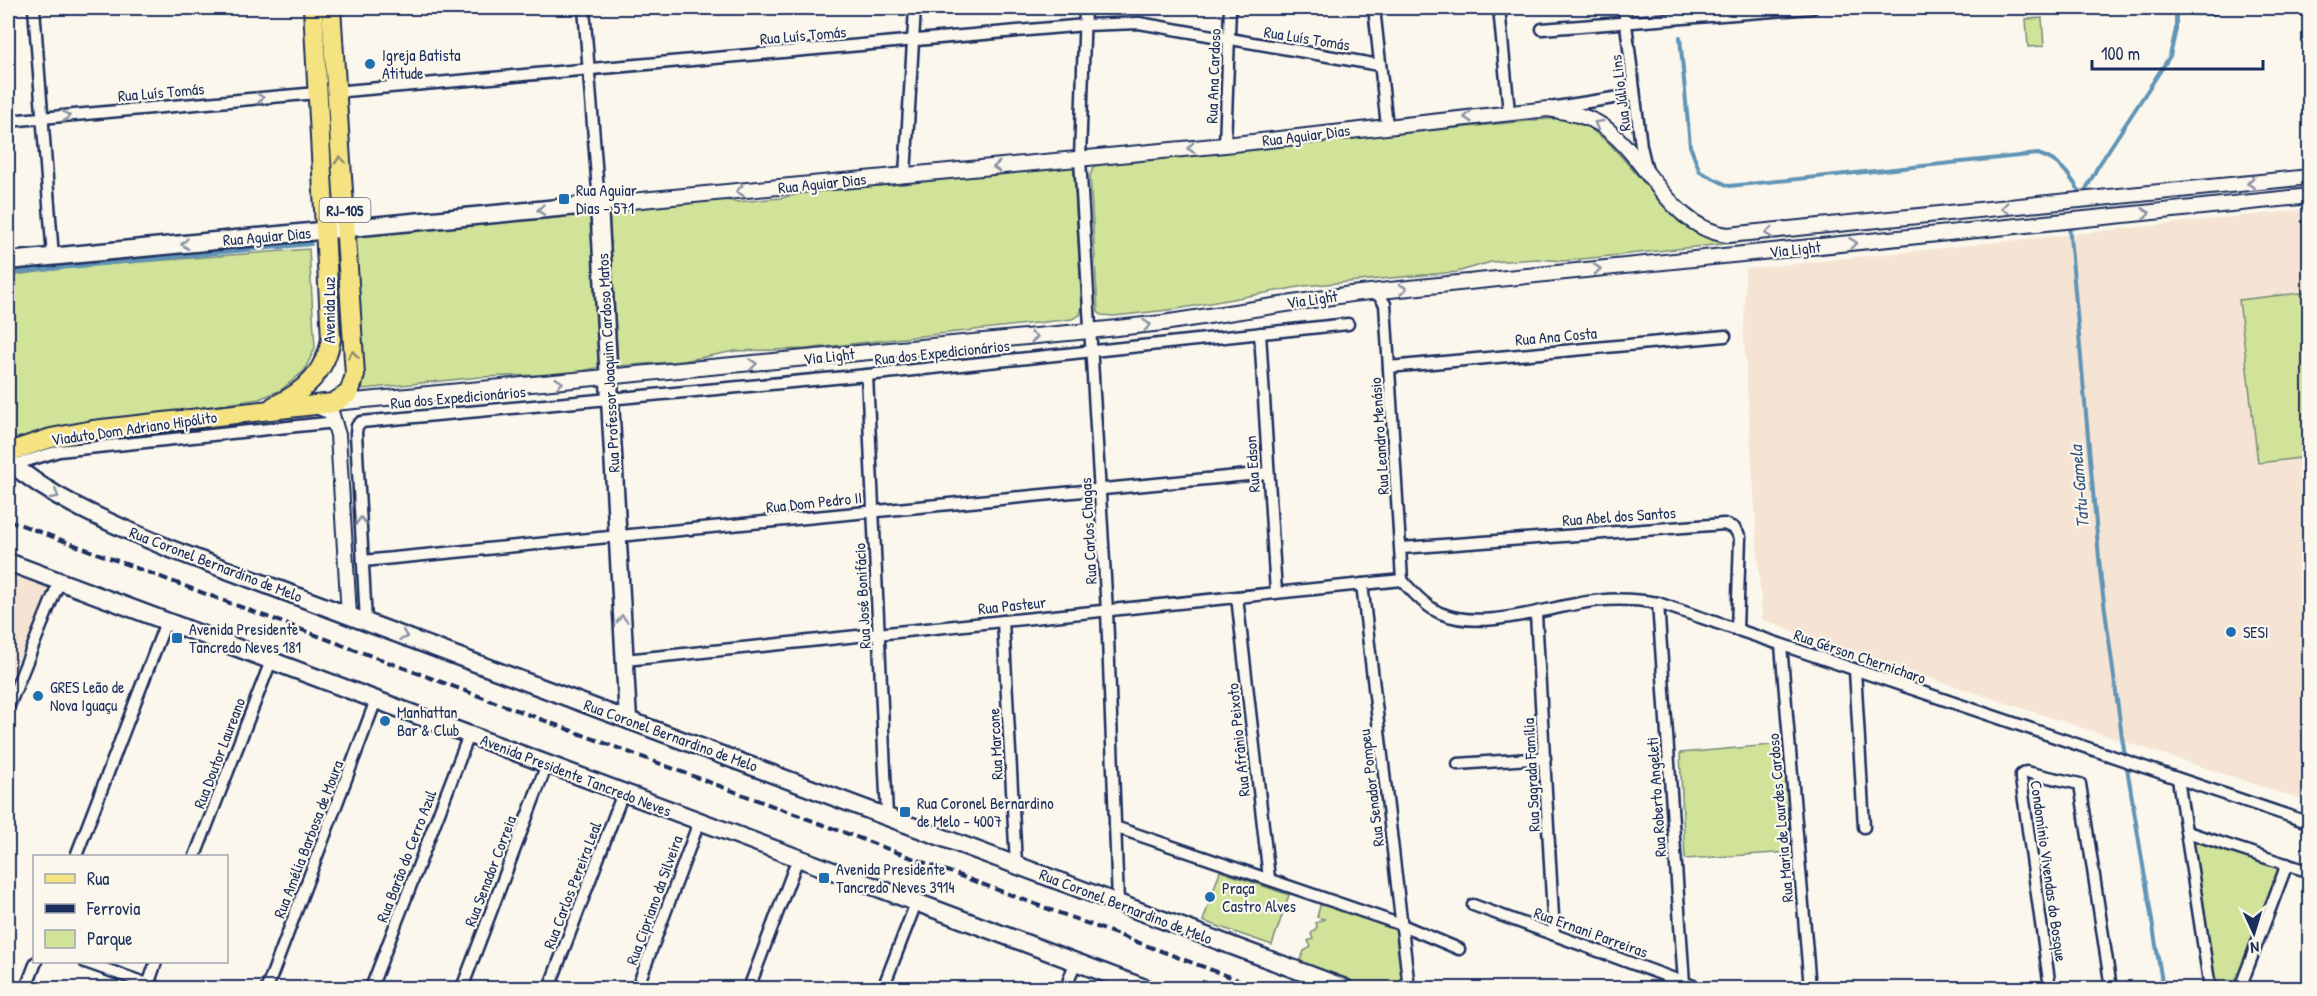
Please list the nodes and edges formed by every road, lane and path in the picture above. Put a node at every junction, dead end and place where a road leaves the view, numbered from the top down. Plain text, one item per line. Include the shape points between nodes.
1 (34, 8) edge
2 (313, 8) edge
3 (331, 8) edge
4 (584, 8) edge
5 (915, 8) edge
6 (1085, 8) edge
7 (1230, 8) edge
8 (1374, 8) edge
9 (1499, 8) edge
10 (1624, 8) edge
11 (1812, 8) edge
12 (2194, 8) edge
13 (2213, 8) edge
14 (1626, 22) junction
15 (1085, 25) junction
16 (1542, 29) dead end
17 (914, 40) junction
18 (1230, 40) junction
19 (1379, 65) junction
20 (588, 69) junction
21 (1634, 90) junction
22 (326, 93) junction
23 (1548, 109) junction
24 (1509, 112) junction
25 (42, 118) junction
26 (8, 121) edge
27 (1387, 126) junction
28 (1226, 145) junction
29 (1080, 159) junction
30 (1648, 174) junction
31 (905, 175) junction
32 (2310, 177) edge
33 (2310, 196) edge
34 (599, 204) junction
35 (346, 228) junction
36 (327, 230) junction
37 (54, 257) junction
38 (11, 259) edge
39 (1376, 292) junction
40 (1348, 324) dead end
41 (1089, 332) junction
42 (1260, 333) junction
43 (1725, 336) dead end
44 (1091, 352) junction
45 (1389, 367) junction
46 (867, 375) junction
47 (609, 378) junction
48 (610, 399) junction
49 (262, 412) junction
50 (334, 413) junction
51 (9, 459) edge
52 (1268, 473) junction
53 (1100, 489) junction
54 (872, 511) junction
55 (618, 536) junction
56 (1402, 548) junction
57 (363, 561) junction
58 (8, 562) edge
59 (1402, 580) junction
60 (59, 582) junction
61 (1362, 584) junction
62 (1276, 593) junction
63 (1237, 597) junction
64 (1658, 603) junction
65 (1107, 611) junction
66 (1536, 614) junction
67 (349, 615) junction
68 (1003, 621) junction
69 (166, 622) junction
70 (366, 622) junction
71 (1737, 630) junction
72 (879, 634) junction
73 (1781, 645) junction
74 (625, 660) junction
75 (270, 661) junction
76 (1855, 670) junction
77 (376, 700) junction
78 (8, 708) edge
79 (628, 720) junction
80 (469, 735) junction
81 (1545, 758) junction
82 (1458, 764) dead end
83 (547, 765) junction
84 (2178, 779) junction
85 (623, 793) junction
86 (887, 816) junction
87 (699, 822) junction
88 (2310, 823) edge
89 (1115, 827) junction
90 (1864, 827) dead end
91 (2187, 832) junction
92 (76, 855) edge
93 (195, 855) edge
94 (798, 858) junction
95 (1016, 864) junction
96 (2287, 864) junction
97 (2310, 872) edge
98 (1269, 878) junction
99 (1118, 902) junction
100 (916, 903) junction
101 (1473, 905) dead end
102 (1402, 925) junction
103 (1554, 934) junction
104 (1459, 949) dead end
105 (36, 963) edge
106 (88, 963) edge
107 (156, 963) edge
108 (1075, 963) junction
109 (147, 986) edge
110 (1683, 986) edge
111 (26, 988) edge
112 (159, 988) edge
113 (267, 988) edge
114 (370, 988) edge
115 (462, 988) edge
116 (549, 988) edge
117 (637, 988) edge
118 (749, 988) edge
119 (883, 988) edge
120 (1066, 988) edge
121 (1145, 988) edge
122 (1345, 988) edge
123 (1409, 988) edge
124 (1699, 988) edge
125 (1810, 988) edge
126 (2050, 988) edge
127 (2111, 988) edge
128 (2210, 988) edge
129 (2240, 988) edge

1 - 25 street
2 - 22 main road, Avenida Luz / RJ-105
3 - 22 main road, Avenida Luz / RJ-105
4 - 20 street, Rua Professor Joaquim Cardoso Matos
5 - 17 street
6 - 15 street, Rua Carlos Chagas
7 - 18 street, Rua Ana Cardoso
8 - 19 street
9 - 24 street
10 - 14 street, Rua Júlio Lins
11 - 14 street
12 - 13 street
14 - 16 street
14 - 21 street, Rua Júlio Lins
15 - 17 street, Rua Luís Tomás
15 - 18 street, Rua Luís Tomás via 1139,23
15 - 29 street, Rua Carlos Chagas
17 - 20 street, Rua Luís Tomás
17 - 31 street
18 - 19 street, Rua Luís Tomás
18 - 28 street, Rua Ana Cardoso
19 - 27 street
20 - 22 street, Rua Luís Tomás
20 - 34 street, Rua Professor Joaquim Cardoso Matos
21 - 23 street, Rua Aguiar Dias via 1620,97
21 - 30 street, Rua Júlio Lins
25 -> 22 street, Rua Luís Tomás
35 -> 22 main road, Avenida Luz / RJ-105
22 - 36 main road, Avenida Luz / RJ-105
23 - 24 street, Rua Aguiar Dias
30 -> 23 street, Via Light via 1607,129 1582,116
24 -> 27 street, Rua Aguiar Dias
25 - 26 street, Rua Luís Tomás
25 - 37 street
27 - 28 street, Rua Aguiar Dias
28 -> 29 street, Rua Aguiar Dias
29 -> 31 street, Rua Aguiar Dias
29 - 41 street, Rua Carlos Chagas
32 -> 30 street, Via Light via 1728,235 1690,219
31 -> 34 street, Rua Aguiar Dias
39 -> 33 street, Via Light
34 -> 35 main road, Rua Aguiar Dias
34 - 47 main road, Rua Professor Joaquim Cardoso Matos
35 - 36 main road, Rua Aguiar Dias
50 -> 35 main road, Avenida Luz / RJ-105 via 354,379
36 -> 37 main road, Rua Aguiar Dias
36 - 49 main road, Avenida Luz / RJ-105 via 332,330 327,359 300,391
37 - 38 main road, Rua Aguiar Dias
41 -> 39 street, Via Light
39 - 45 street, Rua Leandro Menásio via 1385,304
40 - 42 street, Rua dos Expedicionários
41 - 44 street, Rua Carlos Chagas
47 -> 41 street, Via Light
42 - 44 street, Rua dos Expedicionários
42 - 52 street, Rua Edson
43 - 45 street, Rua Ana Costa
44 - 46 street, Rua dos Expedicionários
44 - 53 street, Rua Carlos Chagas
45 - 56 street, Rua Leandro Menásio
46 - 48 street, Rua dos Expedicionários
46 - 54 street, Rua José Bonifácio
47 - 48 main road, Rua Professor Joaquim Cardoso Matos
50 -> 47 street, Via Light
48 - 55 main road, Rua Professor Joaquim Cardoso Matos
57 -> 48 street, Rua dos Expedicionários via 356,433 359,423
49 - 50 main road, Via Light / RJ-105 via 314,405
49 - 51 main road, Viaduto Dom Adriano Hipólito / RJ-105 via 93,430 51,438
50 - 51 street
50 - 67 street
51 -> 67 main road, Rua Coronel Bernardino de Melo via 49,492 115,525
52 - 53 street, Rua Dom Pedro II
52 - 62 street, Rua Edson
53 - 54 street, Rua Dom Pedro II
53 - 65 street, Rua Carlos Chagas
54 - 55 street, Rua Dom Pedro II
54 - 72 street, Rua José Bonifácio
55 - 57 street, Rua Dom Pedro II
74 -> 55 main road, Rua Professor Joaquim Cardoso Matos
56 - 59 street, Rua Leandro Menásio
56 - 71 street, Rua Abel dos Santos via 1724,524 1734,528 1740,537
57 - 70 street
58 - 60 main road, Avenida Presidente Tancredo Neves
59 - 61 street, Rua Pasteur
59 - 66 street, Rua Gérson Chernicharo via 1416,596 1441,613 1474,618
60 - 69 main road, Avenida Presidente Tancredo Neves
60 - 78 street
61 - 62 street, Rua Pasteur
61 - 102 street, Rua Senador Pompeu
62 - 63 street, Rua Pasteur
63 - 65 street, Rua Pasteur
63 - 98 street, Rua Afrânio Peixoto
64 - 66 street, Rua Gérson Chernicharo via 1622,598
64 - 71 street, Rua Gérson Chernicharo
64 - 110 street, Rua Roberto Angeleti
65 - 68 street, Rua Pasteur
65 - 89 street, Rua Carlos Chagas
66 - 81 street, Rua Sagrada Família
67 - 70 main road, Rua Coronel Bernardino de Melo
68 - 72 street, Rua Pasteur
68 - 95 street, Rua Marcone
69 - 75 main road, Avenida Presidente Tancredo Neves
69 - 92 street
70 -> 79 main road, Rua Coronel Bernardino de Melo
71 - 73 street, Rua Gérson Chernicharo
72 - 74 street, Rua Pasteur
72 - 86 street, Rua José Bonifácio
73 - 76 street, Rua Gérson Chernicharo
73 - 125 street, Rua Maria de Lourdes Cardoso
74 - 79 main road, Rua Professor Joaquim Cardoso Matos
75 - 77 main road, Avenida Presidente Tancredo Neves
75 - 93 street, Rua Doutor Laureano
76 - 84 street, Rua Gérson Chernicharo
76 - 90 street
77 - 80 main road, Avenida Presidente Tancredo Neves
77 - 113 street, Rua Amélia Barbosa de Moura
79 - 86 main road, Rua Coronel Bernardino de Melo
80 - 83 main road, Avenida Presidente Tancredo Neves
80 - 114 street, Rua Barão do Cerro Azul
81 - 82 street
81 - 103 street, Rua Sagrada Família
83 - 85 main road, Avenida Presidente Tancredo Neves
83 - 115 street, Rua Senador Correia
84 - 88 street, Rua Gérson Chernicharo
84 - 91 street
85 - 87 main road, Avenida Presidente Tancredo Neves
85 - 116 street, Rua Carlos Pereira Leal
86 - 95 main road, Rua Coronel Bernardino de Melo
87 - 94 main road, Avenida Presidente Tancredo Neves
87 - 117 street, Rua Cipriano da Silveira
89 - 98 street
89 - 99 street, Rua Carlos Chagas
91 - 96 street
91 - 128 street
94 - 100 main road, Avenida Presidente Tancredo Neves
94 - 118 street
95 - 99 main road, Rua Coronel Bernardino de Melo
96 - 97 street
96 - 129 street
98 - 102 street
99 - 122 main road, Rua Coronel Bernardino de Melo
100 - 108 main road, Avenida Presidente Tancredo Neves
100 - 119 street
101 - 103 street, Rua Ernani Parreiras
102 - 104 street
102 - 123 street, Rua Senador Pompeu
103 - 110 street, Rua Ernani Parreiras
105 - 111 street
106 - 109 street
107 - 109 street
108 - 120 street
108 - 121 main road, Avenida Presidente Tancredo Neves
109 - 112 street
110 - 124 street, Rua Ernani Parreiras
126 - 127 street, Condomínio Vivendas do Bosque via 2021,779 2026,772 2080,784

